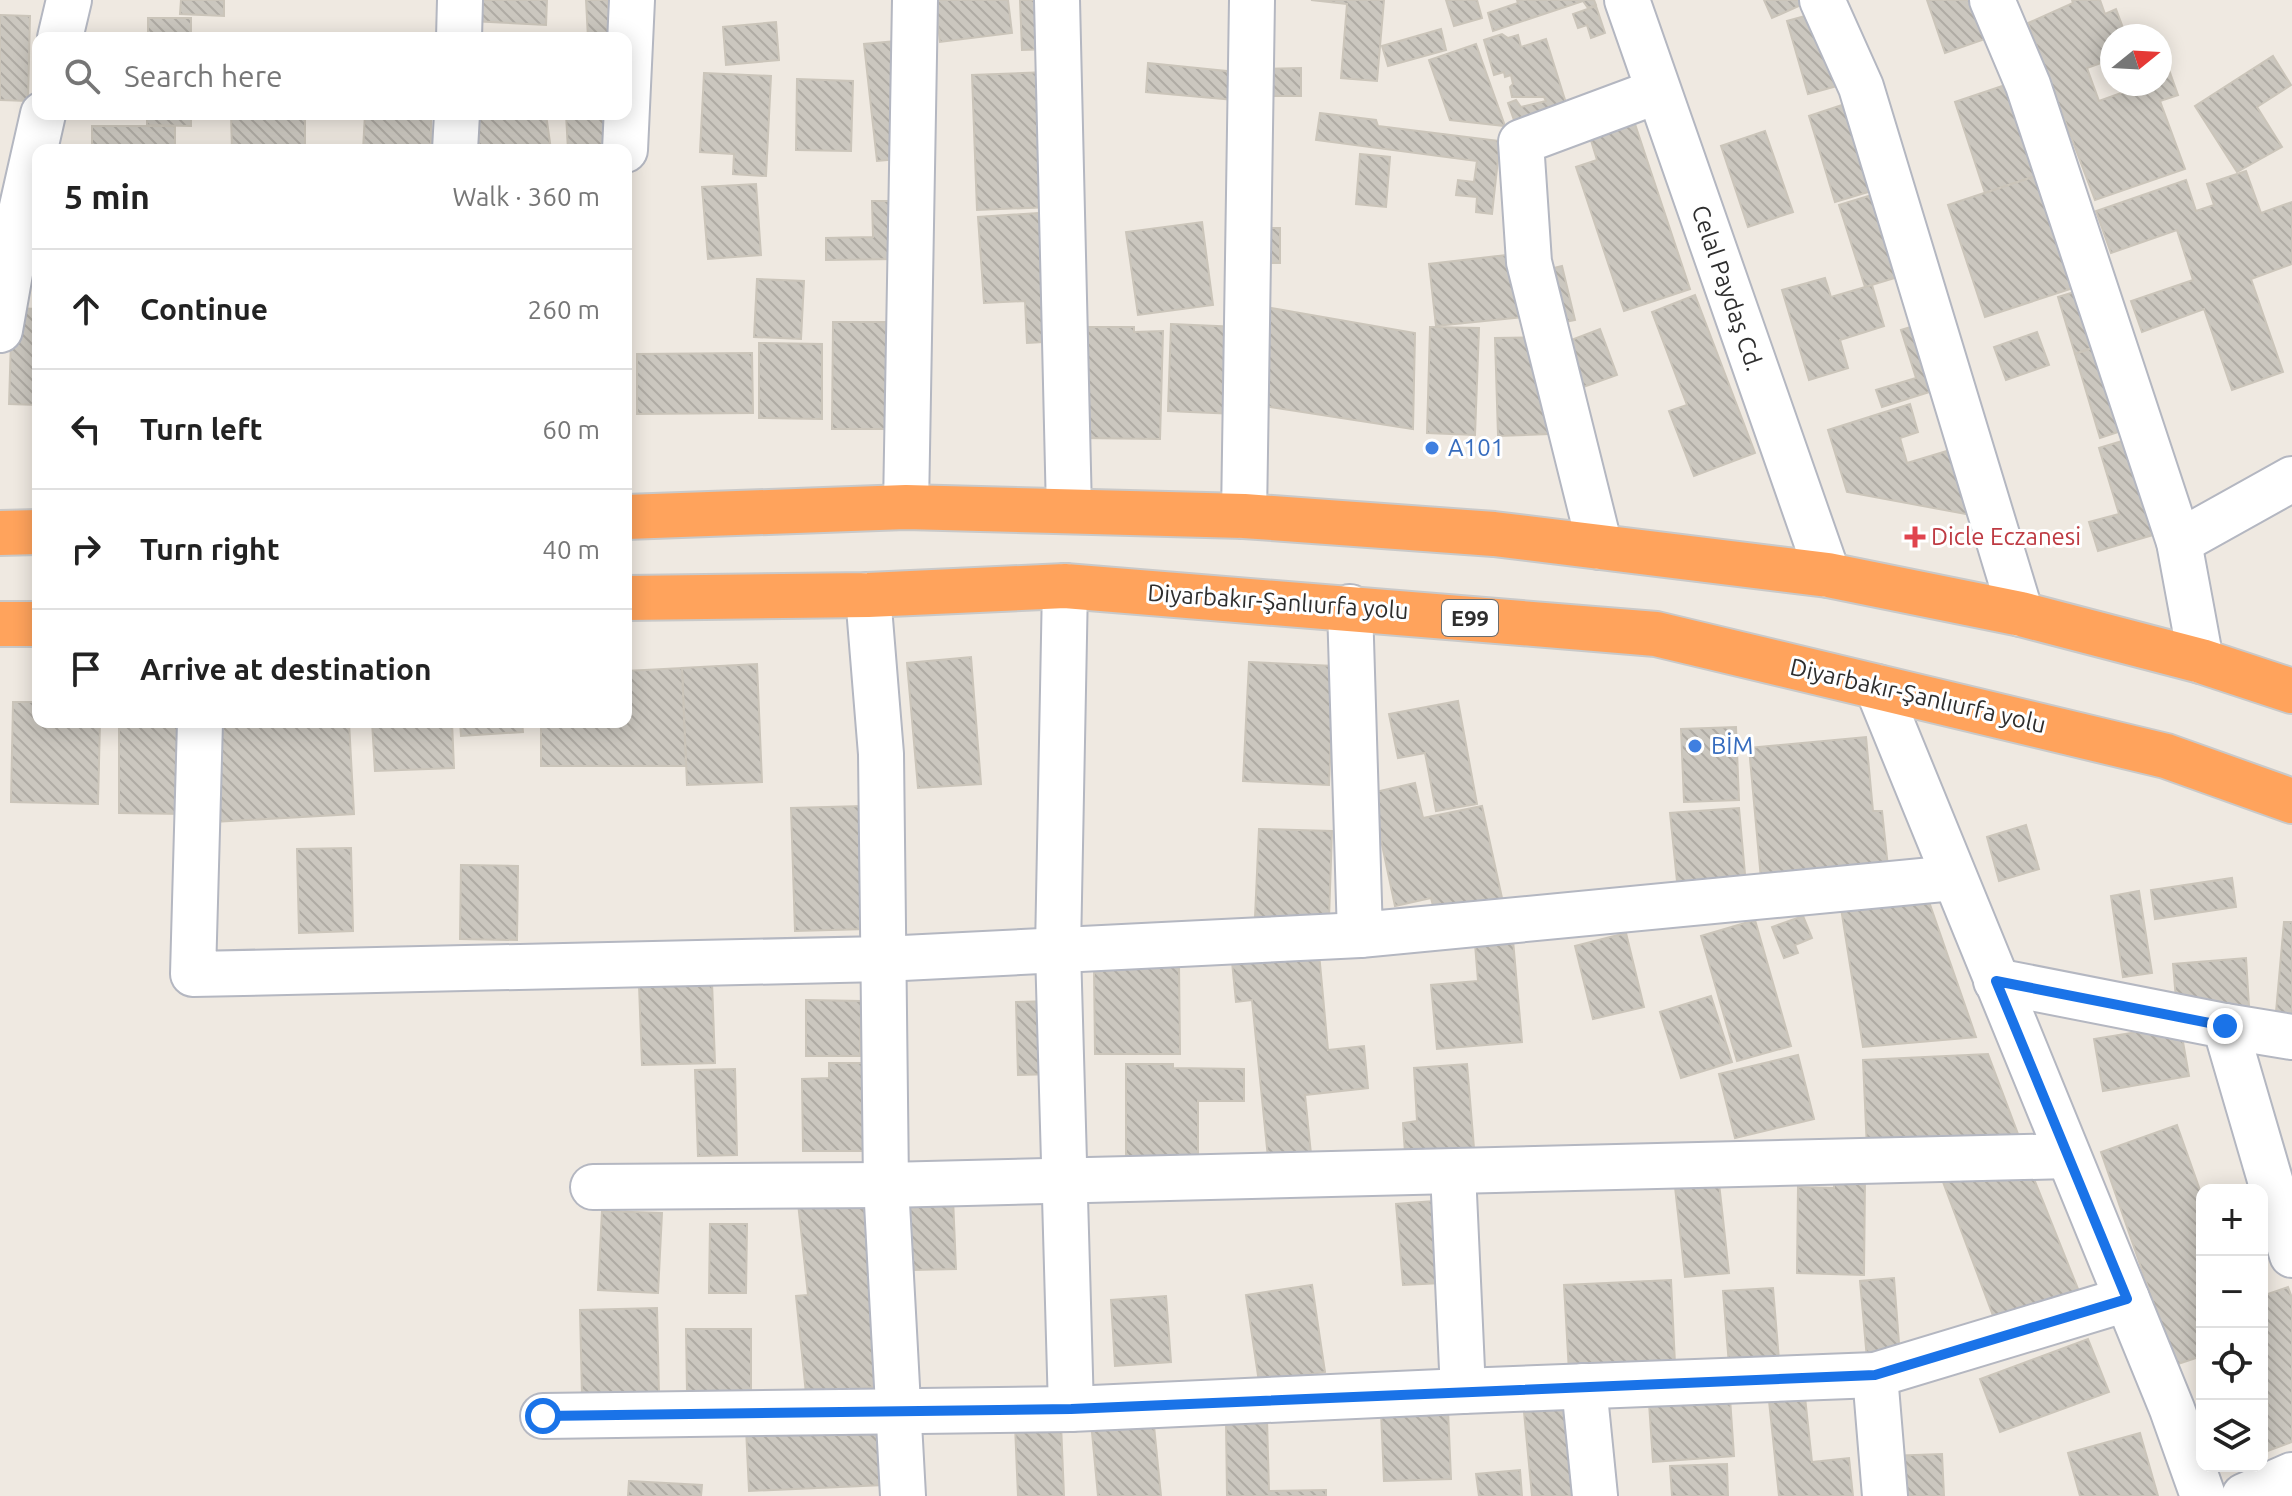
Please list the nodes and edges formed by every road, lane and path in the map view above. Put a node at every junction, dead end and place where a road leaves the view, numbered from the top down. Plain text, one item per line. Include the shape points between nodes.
1 (69, 0) edge
2 (460, 0) edge
3 (632, 0) edge
4 (915, 0) edge
5 (1057, 0) edge
6 (1252, 0) edge
7 (1627, 0) edge
8 (1822, 0) edge
9 (1992, 0) edge
10 (61, 32) edge
11 (459, 32) edge
12 (631, 32) edge
13 (1658, 91) junction
14 (42, 120) edge
15 (457, 120) edge
16 (626, 120) edge
17 (36, 144) edge
18 (455, 144) edge
19 (625, 144) edge
20 (32, 160) edge
21 (20, 211) edge
22 (0, 330) edge
23 (2292, 479) edge
24 (906, 507) junction
25 (1069, 511) junction
26 (1244, 516) junction
27 (632, 517) edge
28 (32, 532) edge
29 (0, 533) edge
30 (2179, 542) junction
31 (1600, 547) junction
32 (1828, 575) junction
33 (1065, 586) junction
34 (868, 595) junction
35 (632, 598) edge
36 (1350, 607) junction
37 (2021, 614) junction
38 (0, 624) edge
39 (32, 624) edge
40 (2201, 661) junction
41 (1877, 687) junction
42 (2292, 691) edge
43 (200, 728) edge
44 (2292, 801) edge
45 (1953, 878) junction
46 (1360, 935) junction
47 (1058, 950) junction
48 (883, 959) junction
49 (1996, 981) junction
50 (2225, 1026) junction
51 (2292, 1037) edge
52 (2068, 1156) junction
53 (1453, 1172) junction
54 (1066, 1181) junction
55 (886, 1185) junction
56 (593, 1187) dead end
57 (2292, 1255) edge
58 (2127, 1299) junction
59 (1875, 1375) junction
60 (1584, 1386) junction
61 (1463, 1391) junction
62 (1071, 1409) junction
63 (898, 1410) junction
64 (543, 1416) dead end
65 (2292, 1475) edge
66 (903, 1496) edge
67 (1595, 1496) edge
68 (1885, 1496) edge
69 (2203, 1496) edge
70 (2244, 1496) edge

1 - 10 street
2 - 11 street
3 - 12 street
4 - 24 street
5 - 25 street
6 - 26 street
7 - 13 street, Celal Paydaş Cd.
8 - 37 street via 1861,87
9 - 30 street via 2028,85
13 - 31 street via 1521,142 1529,262
13 - 32 street, Celal Paydaş Cd.
14 - 17 street
15 - 18 street
16 - 19 street
20 - 21 street
21 - 22 street
23 - 30 street
24 - 25 highway
24 - 27 highway
25 - 26 highway
26 - 31 highway
28 - 29 highway
30 - 40 street
31 - 32 highway
32 - 37 highway
33 - 34 highway, Diyarbakır-Şanlıurfa yolu / E99
33 - 36 highway, Diyarbakır-Şanlıurfa yolu / E99
33 - 47 street
34 - 35 highway, Diyarbakır-Şanlıurfa yolu / E99
34 - 48 street via 881,754
36 - 41 highway, Diyarbakır-Şanlıurfa yolu / E99 via 1656,634
36 - 46 street
37 - 40 highway
38 - 39 highway
40 - 42 highway
41 - 44 highway, Diyarbakır-Şanlıurfa yolu / E99 via 2166,756
41 - 45 street
43 - 48 street via 193,974
45 - 46 street
45 - 49 street
46 - 47 street
47 - 48 street
47 - 54 street
48 - 55 street
49 - 50 street
49 - 52 street
50 - 51 street
50 - 57 street
52 - 53 street
52 - 58 street
53 - 54 street
53 - 61 street
54 - 55 street
54 - 62 street
55 - 56 street
55 - 63 street
58 - 59 street
58 - 69 street
59 - 60 street
59 - 68 street
60 - 61 street
60 - 67 street
61 - 62 street
62 - 63 street
63 - 64 street
63 - 66 street
65 - 70 street

